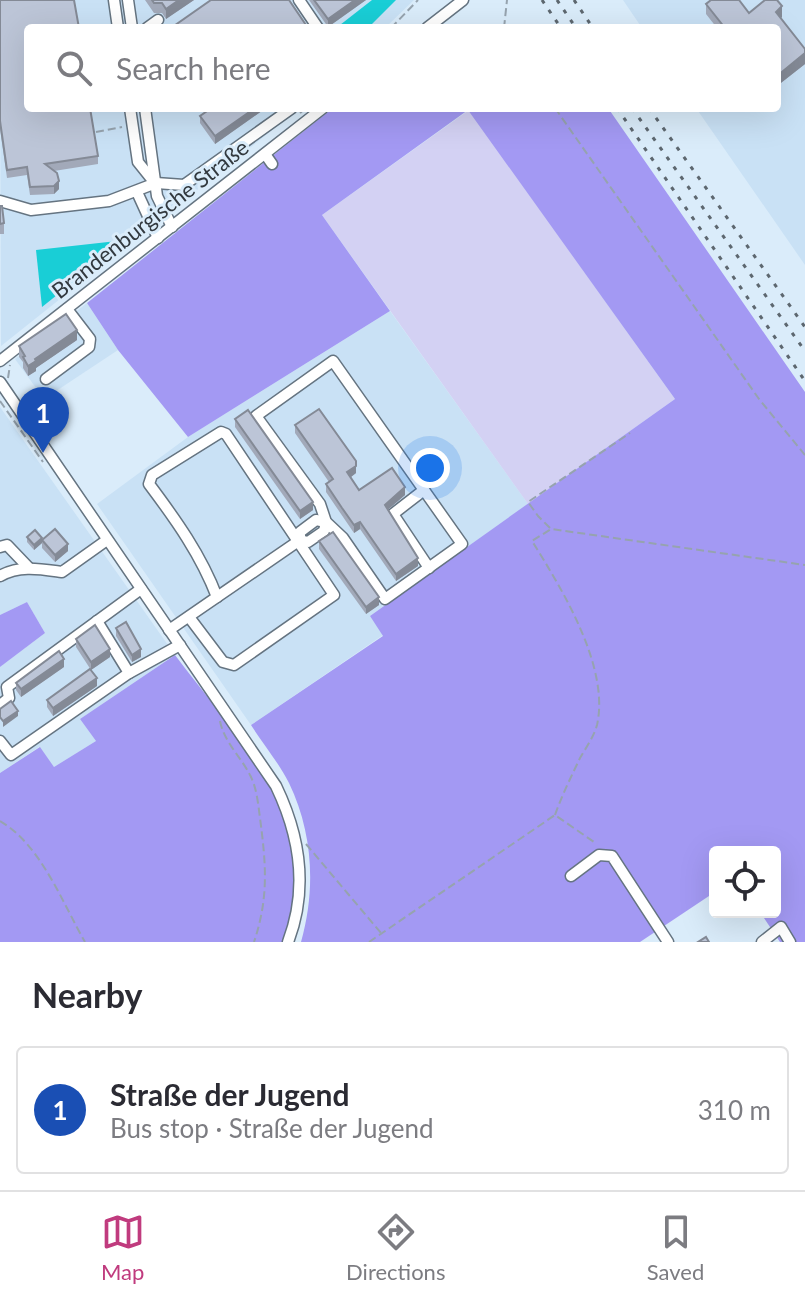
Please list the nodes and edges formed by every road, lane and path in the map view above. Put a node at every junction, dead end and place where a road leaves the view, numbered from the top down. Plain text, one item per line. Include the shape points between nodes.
1 (114, 0) edge
2 (128, 0) edge
3 (299, 0) edge
4 (418, 0) edge
5 (463, 0) edge
6 (507, 0) edge
7 (158, 20) dead end
8 (117, 24) edge
9 (131, 24) edge
10 (152, 24) edge
11 (315, 24) edge
12 (395, 24) edge
13 (432, 24) edge
14 (504, 24) edge
15 (131, 112) edge
16 (146, 112) edge
17 (286, 112) edge
18 (318, 112) edge
19 (558, 112) edge
20 (133, 126) junction
21 (96, 132) edge
22 (265, 154) junction
23 (272, 164) dead end
24 (156, 183) junction
25 (137, 192) junction
26 (0, 201) edge
27 (172, 227) junction
28 (158, 238) junction
29 (67, 309) junction
30 (0, 361) edge
31 (46, 379) dead end
32 (0, 382) edge
33 (630, 433) dead end
34 (805, 455) edge
35 (424, 490) junction
36 (326, 522) junction
37 (551, 529) junction
38 (107, 540) junction
39 (300, 540) junction
40 (0, 547) edge
41 (805, 565) edge
42 (29, 568) junction
43 (429, 568) junction
44 (0, 576) edge
45 (141, 589) junction
46 (217, 597) junction
47 (189, 617) junction
48 (97, 621) junction
49 (169, 630) junction
50 (180, 645) junction
51 (129, 673) junction
52 (0, 705) edge
53 (219, 720) dead end
54 (0, 741) edge
55 (555, 815) junction
56 (0, 821) edge
57 (303, 840) dead end
58 (594, 842) dead end
59 (571, 876) dead end
60 (381, 933) junction
61 (85, 942) edge
62 (254, 942) edge
63 (288, 942) edge
64 (369, 942) edge
65 (668, 942) edge
66 (762, 942) edge
67 (790, 942) edge

1 - 8 street
2 - 9 street
3 - 11 street
4 - 12 path
5 - 13 street
6 - 14 path
7 - 10 street
15 - 20 street
16 - 24 street
17 - 24 street via 184,185
18 - 22 street, Brandenburgische Straße
19 - 34 path via 759,399
20 - 21 path
20 - 24 street via 138,162
22 - 23 street
22 - 27 street, Brandenburgische Straße
24 - 25 street
24 - 27 street
25 - 26 street via 31,210
25 - 28 street
27 - 28 street, Brandenburgische Straße
28 - 29 street, Brandenburgische Straße
29 - 30 street, Brandenburgische Straße
29 - 31 street via 90,339 89,347
32 - 38 street
33 - 37 path via 528,502
35 - 36 street via 333,361 256,416 320,504
35 - 43 street via 393,514
35 - 43 street via 462,544
36 - 39 street via 324,531 308,542
36 - 43 street via 385,599
37 - 41 path
37 - 55 path via 532,541 588,646 600,687 597,726
38 - 42 street via 62,572
38 - 45 street
39 - 46 street
39 - 46 street via 226,434 216,433 152,475 149,484 205,566
39 - 47 street via 334,595 274,639 239,663 227,665
40 - 42 street via 7,545
42 - 44 street
45 - 48 street
45 - 49 street
46 - 47 street
47 - 49 street
48 - 51 street
48 - 52 street via 7,687 9,698
49 - 50 street
50 - 51 street
50 - 63 street via 276,786 291,821 300,887
51 - 54 street via 11,755
53 - 62 path via 252,777 256,795 266,900
55 - 58 path
55 - 60 path
56 - 61 path via 14,829 40,863
57 - 60 path
59 - 65 street via 599,855 612,856
60 - 64 path
66 - 67 street via 781,927

